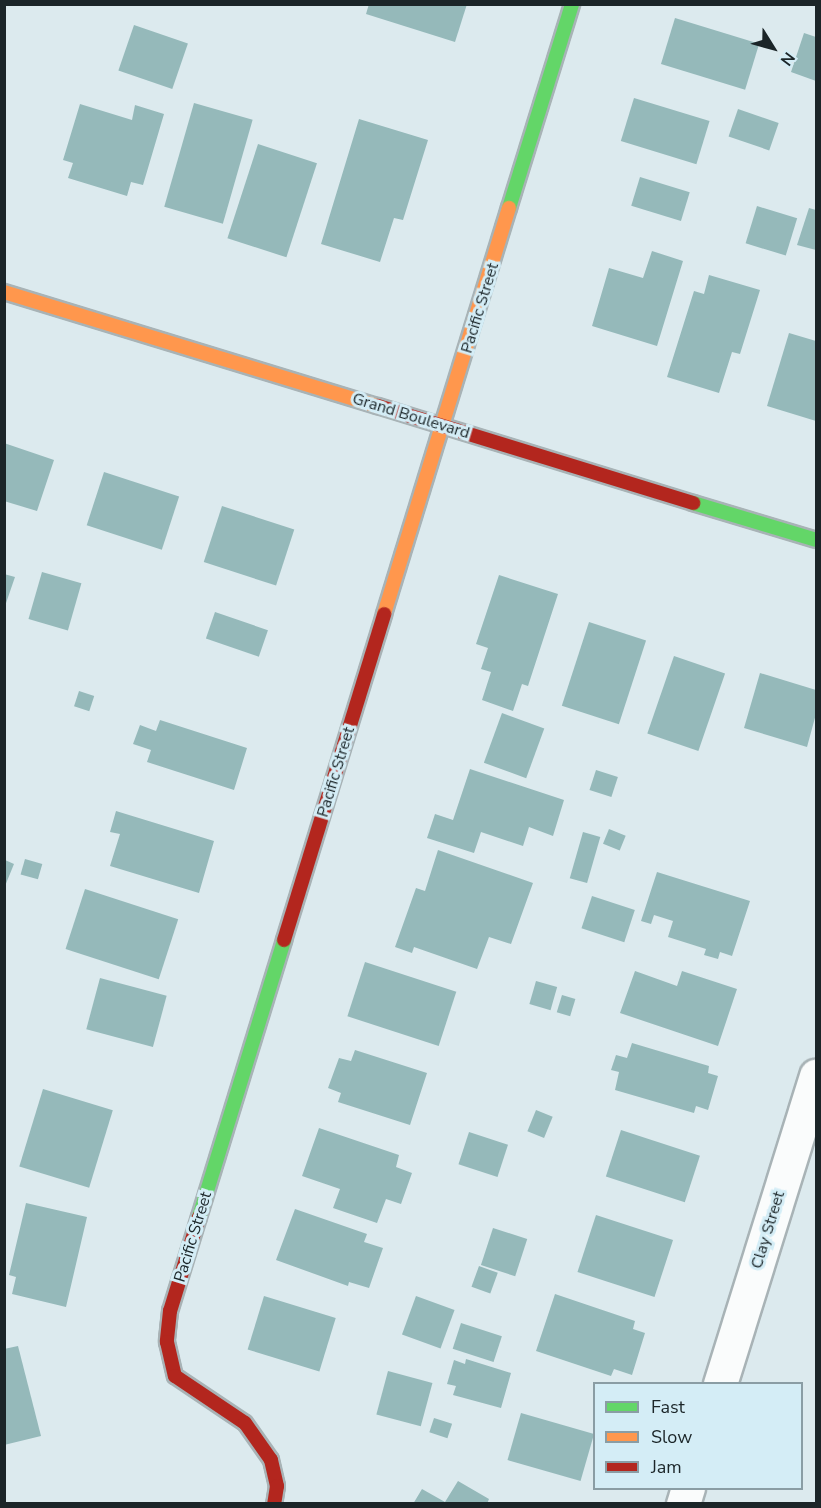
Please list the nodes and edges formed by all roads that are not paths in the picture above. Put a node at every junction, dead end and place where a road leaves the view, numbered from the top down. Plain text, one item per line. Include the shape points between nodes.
1 (572, 4) edge
2 (4, 292) edge
3 (444, 426) junction
4 (816, 540) edge
5 (816, 1076) edge
6 (720, 1382) edge
7 (274, 1503) edge

1 - 3 street, Pacific Street
2 - 3 street, Grand Boulevard
3 - 4 street, Grand Boulevard
3 - 7 street, Pacific Street via 170,1311 167,1342 175,1376 245,1423 271,1460 277,1486
5 - 6 street, Clay Street

